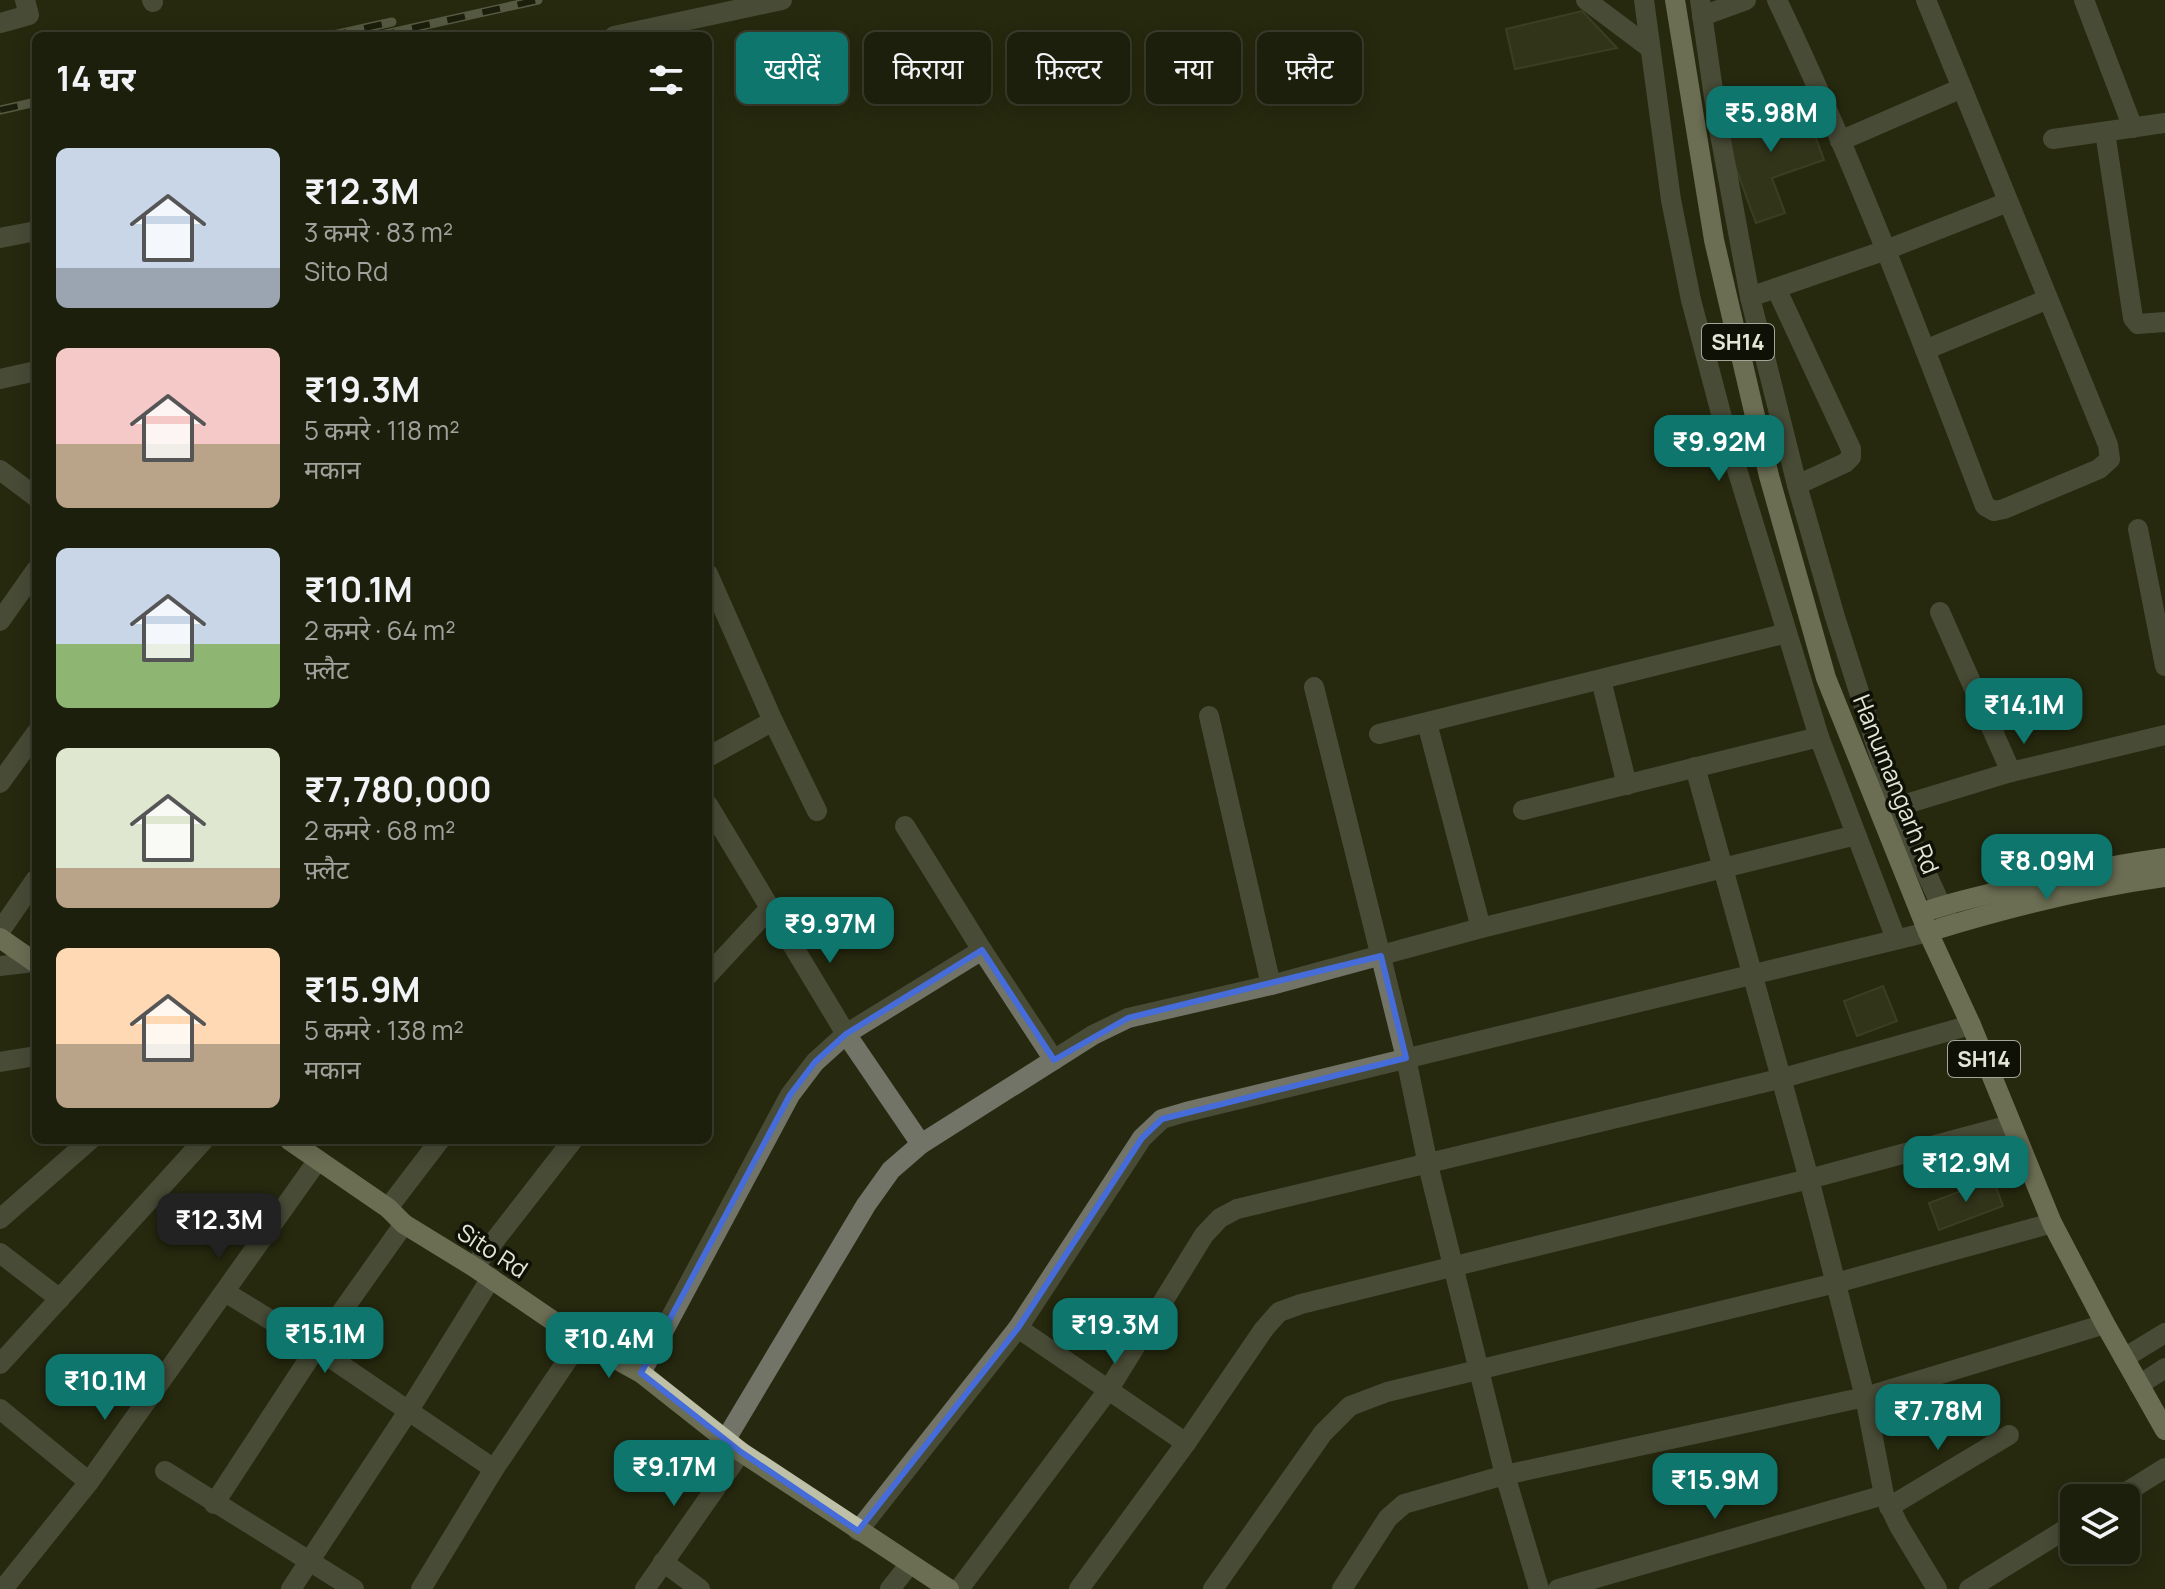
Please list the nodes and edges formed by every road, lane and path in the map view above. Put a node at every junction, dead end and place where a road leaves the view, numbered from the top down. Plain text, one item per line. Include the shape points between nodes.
1 (25, 0) edge
2 (782, 0) edge
3 (1586, 0) edge
4 (1644, 0) edge
5 (1675, 0) edge
6 (1746, 0) edge
7 (1777, 0) edge
8 (1926, 0) edge
9 (2084, 0) edge
10 (1701, 8) edge
11 (0, 23) edge
12 (633, 32) edge
13 (1650, 48) junction
14 (1962, 88) junction
15 (2165, 123) edge
16 (2133, 128) junction
17 (2105, 132) junction
18 (2053, 139) dead end
19 (1840, 141) junction
20 (2008, 202) junction
21 (32, 232) edge
22 (0, 238) edge
23 (1886, 250) junction
24 (1776, 288) junction
25 (1750, 297) junction
26 (2048, 299) junction
27 (2165, 322) edge
28 (1925, 350) junction
29 (32, 372) edge
30 (0, 379) edge
31 (0, 470) edge
32 (1797, 485) junction
33 (32, 494) edge
34 (2138, 529) dead end
35 (32, 576) edge
36 (712, 583) edge
37 (1940, 612) dead end
38 (0, 621) edge
39 (1787, 633) junction
40 (2165, 666) edge
41 (1601, 680) junction
42 (1314, 687) dead end
43 (1209, 716) dead end
44 (773, 721) junction
45 (1427, 723) junction
46 (1379, 734) dead end
47 (2165, 735) edge
48 (1819, 737) junction
49 (32, 739) edge
50 (712, 755) edge
51 (1695, 767) junction
52 (2011, 772) junction
53 (0, 783) edge
54 (1627, 785) junction
55 (1896, 807) junction
56 (1523, 810) dead end
57 (817, 811) dead end
58 (712, 812) edge
59 (905, 826) dead end
60 (1856, 835) junction
61 (2165, 858) edge
62 (1723, 869) junction
63 (2165, 877) edge
64 (32, 885) edge
65 (1941, 905) junction
66 (770, 908) junction
67 (1924, 923) junction
68 (1950, 925) junction
69 (1481, 928) junction
70 (0, 931) edge
71 (0, 938) edge
72 (1896, 939) junction
73 (982, 950) junction
74 (1381, 956) junction
75 (32, 960) edge
76 (32, 962) edge
77 (0, 966) edge
78 (712, 971) edge
79 (1753, 975) junction
80 (1271, 985) junction
81 (1971, 1025) junction
82 (846, 1034) junction
83 (32, 1057) edge
84 (1406, 1058) junction
85 (1054, 1060) junction
86 (0, 1062) edge
87 (1783, 1078) junction
88 (2010, 1125) junction
89 (85, 1144) edge
90 (200, 1144) edge
91 (295, 1144) edge
92 (437, 1144) edge
93 (570, 1144) edge
94 (921, 1144) junction
95 (318, 1160) junction
96 (1428, 1165) junction
97 (1809, 1179) junction
98 (388, 1208) junction
99 (0, 1219) edge
100 (2052, 1223) junction
101 (404, 1224) junction
102 (0, 1253) edge
103 (1454, 1267) junction
104 (482, 1273) junction
105 (1836, 1283) junction
106 (225, 1292) junction
107 (60, 1299) junction
108 (2105, 1324) junction
109 (1018, 1328) junction
110 (2165, 1333) edge
111 (581, 1340) junction
112 (316, 1348) junction
113 (2124, 1358) junction
114 (0, 1364) edge
115 (2165, 1368) edge
116 (1481, 1369) junction
117 (641, 1373) junction
118 (2139, 1385) junction
119 (1109, 1389) junction
120 (1865, 1397) junction
121 (0, 1409) edge
122 (409, 1410) junction
123 (2165, 1430) edge
124 (2009, 1435) dead end
125 (1186, 1443) junction
126 (734, 1446) junction
127 (2165, 1468) edge
128 (494, 1469) junction
129 (165, 1471) dead end
130 (1505, 1475) junction
131 (89, 1482) junction
132 (2139, 1484) edge
133 (1886, 1501) junction
134 (214, 1504) junction
135 (858, 1531) junction
136 (2060, 1533) edge
137 (307, 1561) junction
138 (663, 1562) junction
139 (909, 1565) junction
140 (4, 1583) edge
141 (291, 1589) edge
142 (354, 1589) edge
143 (421, 1589) edge
144 (645, 1589) edge
145 (700, 1589) edge
146 (890, 1589) edge
147 (949, 1589) edge
148 (959, 1589) edge
149 (1079, 1589) edge
150 (1213, 1589) edge
151 (1342, 1589) edge
152 (1539, 1589) edge
153 (1558, 1589) edge
154 (1937, 1589) edge
155 (1969, 1589) edge

1 - 11 street via 29,15
2 - 12 street
3 - 13 street
4 - 13 street
5 - 67 main road, Hanumangarh Rd / SH14 via 1714,240 1769,476 1826,678
6 - 10 street
7 - 19 street
8 - 14 street
9 - 16 street
10 - 25 street
13 - 39 street via 1691,300
14 - 19 street
14 - 20 street
15 - 16 street
16 - 17 street
17 - 18 street
17 - 27 street via 2133,318 2146,326
19 - 23 street
20 - 23 street
20 - 26 street
21 - 22 street
23 - 24 street
23 - 28 street
24 - 25 street
24 - 32 street via 1851,449 1845,463
25 - 32 street
26 - 28 street
26 - 28 street via 2110,459 2099,469 2018,504 1994,511 1985,506
29 - 30 street
31 - 33 street
32 - 55 street
34 - 40 street
35 - 38 street
36 - 44 street
37 - 52 street
39 - 41 street
39 - 48 street
41 - 45 street
41 - 54 street
42 - 74 street
43 - 80 street
44 - 50 street
44 - 57 street
45 - 46 street
45 - 69 street
47 - 52 street
48 - 51 street
48 - 60 street
49 - 53 street
51 - 54 street
51 - 62 street
52 - 55 street
54 - 56 street
55 - 65 street
58 - 66 street
59 - 73 street
60 - 62 street
60 - 72 street
61 - 65 main road
62 - 69 street
62 - 79 street
63 - 68 main road via 2049,898
64 - 70 street
65 - 67 main road
65 - 68 street
66 - 78 street
66 - 82 street
67 - 68 main road
67 - 72 street
67 - 81 main road, Hanumangarh Rd / SH14
69 - 74 street
71 - 75 main road
72 - 79 street
73 - 82 street
73 - 85 street
74 - 80 street
74 - 84 street
76 - 77 street
79 - 84 street
79 - 87 street
80 - 85 street via 1128,1018
81 - 87 street
81 - 88 main road, Hanumangarh Rd / SH14
82 - 94 street
82 - 117 street via 790,1095
83 - 86 street
84 - 96 street
84 - 109 street via 1162,1119 1142,1138
85 - 94 street
87 - 96 street
87 - 97 street
88 - 97 street
88 - 100 main road, Hanumangarh Rd / SH14
89 - 99 street
90 - 107 street
91 - 95 main road, Sito Rd
92 - 98 street
93 - 104 street
94 - 126 street via 891,1170 866,1205
95 - 98 main road, Sito Rd
95 - 106 street
96 - 103 street
96 - 119 street via 1237,1209 1220,1218 1204,1235
97 - 103 street
97 - 105 street
98 - 101 main road, Sito Rd
100 - 105 street
100 - 108 main road, Hanumangarh Rd / SH14
101 - 104 main road, Sito Rd
101 - 112 street
102 - 107 street
103 - 116 street
103 - 125 street via 1279,1312
104 - 111 main road, Sito Rd
104 - 122 street
105 - 116 street
105 - 120 street
106 - 112 street
106 - 131 street
107 - 114 street
108 - 113 main road, Hanumangarh Rd / SH14
108 - 120 street
109 - 119 street
109 - 135 street
110 - 113 street
111 - 117 main road, Sito Rd
111 - 128 street
112 - 122 street
112 - 134 street
113 - 118 main road, Hanumangarh Rd / SH14
115 - 118 street
116 - 130 street
116 - 150 street via 1350,1406 1323,1433
117 - 126 main road, Sito Rd
118 - 123 main road, Hanumangarh Rd / SH14
119 - 125 street
119 - 148 street
120 - 130 street
120 - 133 street
121 - 131 street
122 - 128 street
122 - 137 street
124 - 133 street
125 - 149 street
126 - 135 main road, Sito Rd
126 - 138 street
127 - 132 street
128 - 143 street
129 - 134 street
130 - 151 street via 1404,1504 1388,1518
130 - 152 street
131 - 140 street
133 - 153 street
133 - 154 street
134 - 137 street
135 - 139 main road, Sito Rd
136 - 155 street
137 - 141 street
137 - 142 street
138 - 144 street
138 - 145 street
139 - 146 street
139 - 147 main road, Sito Rd

